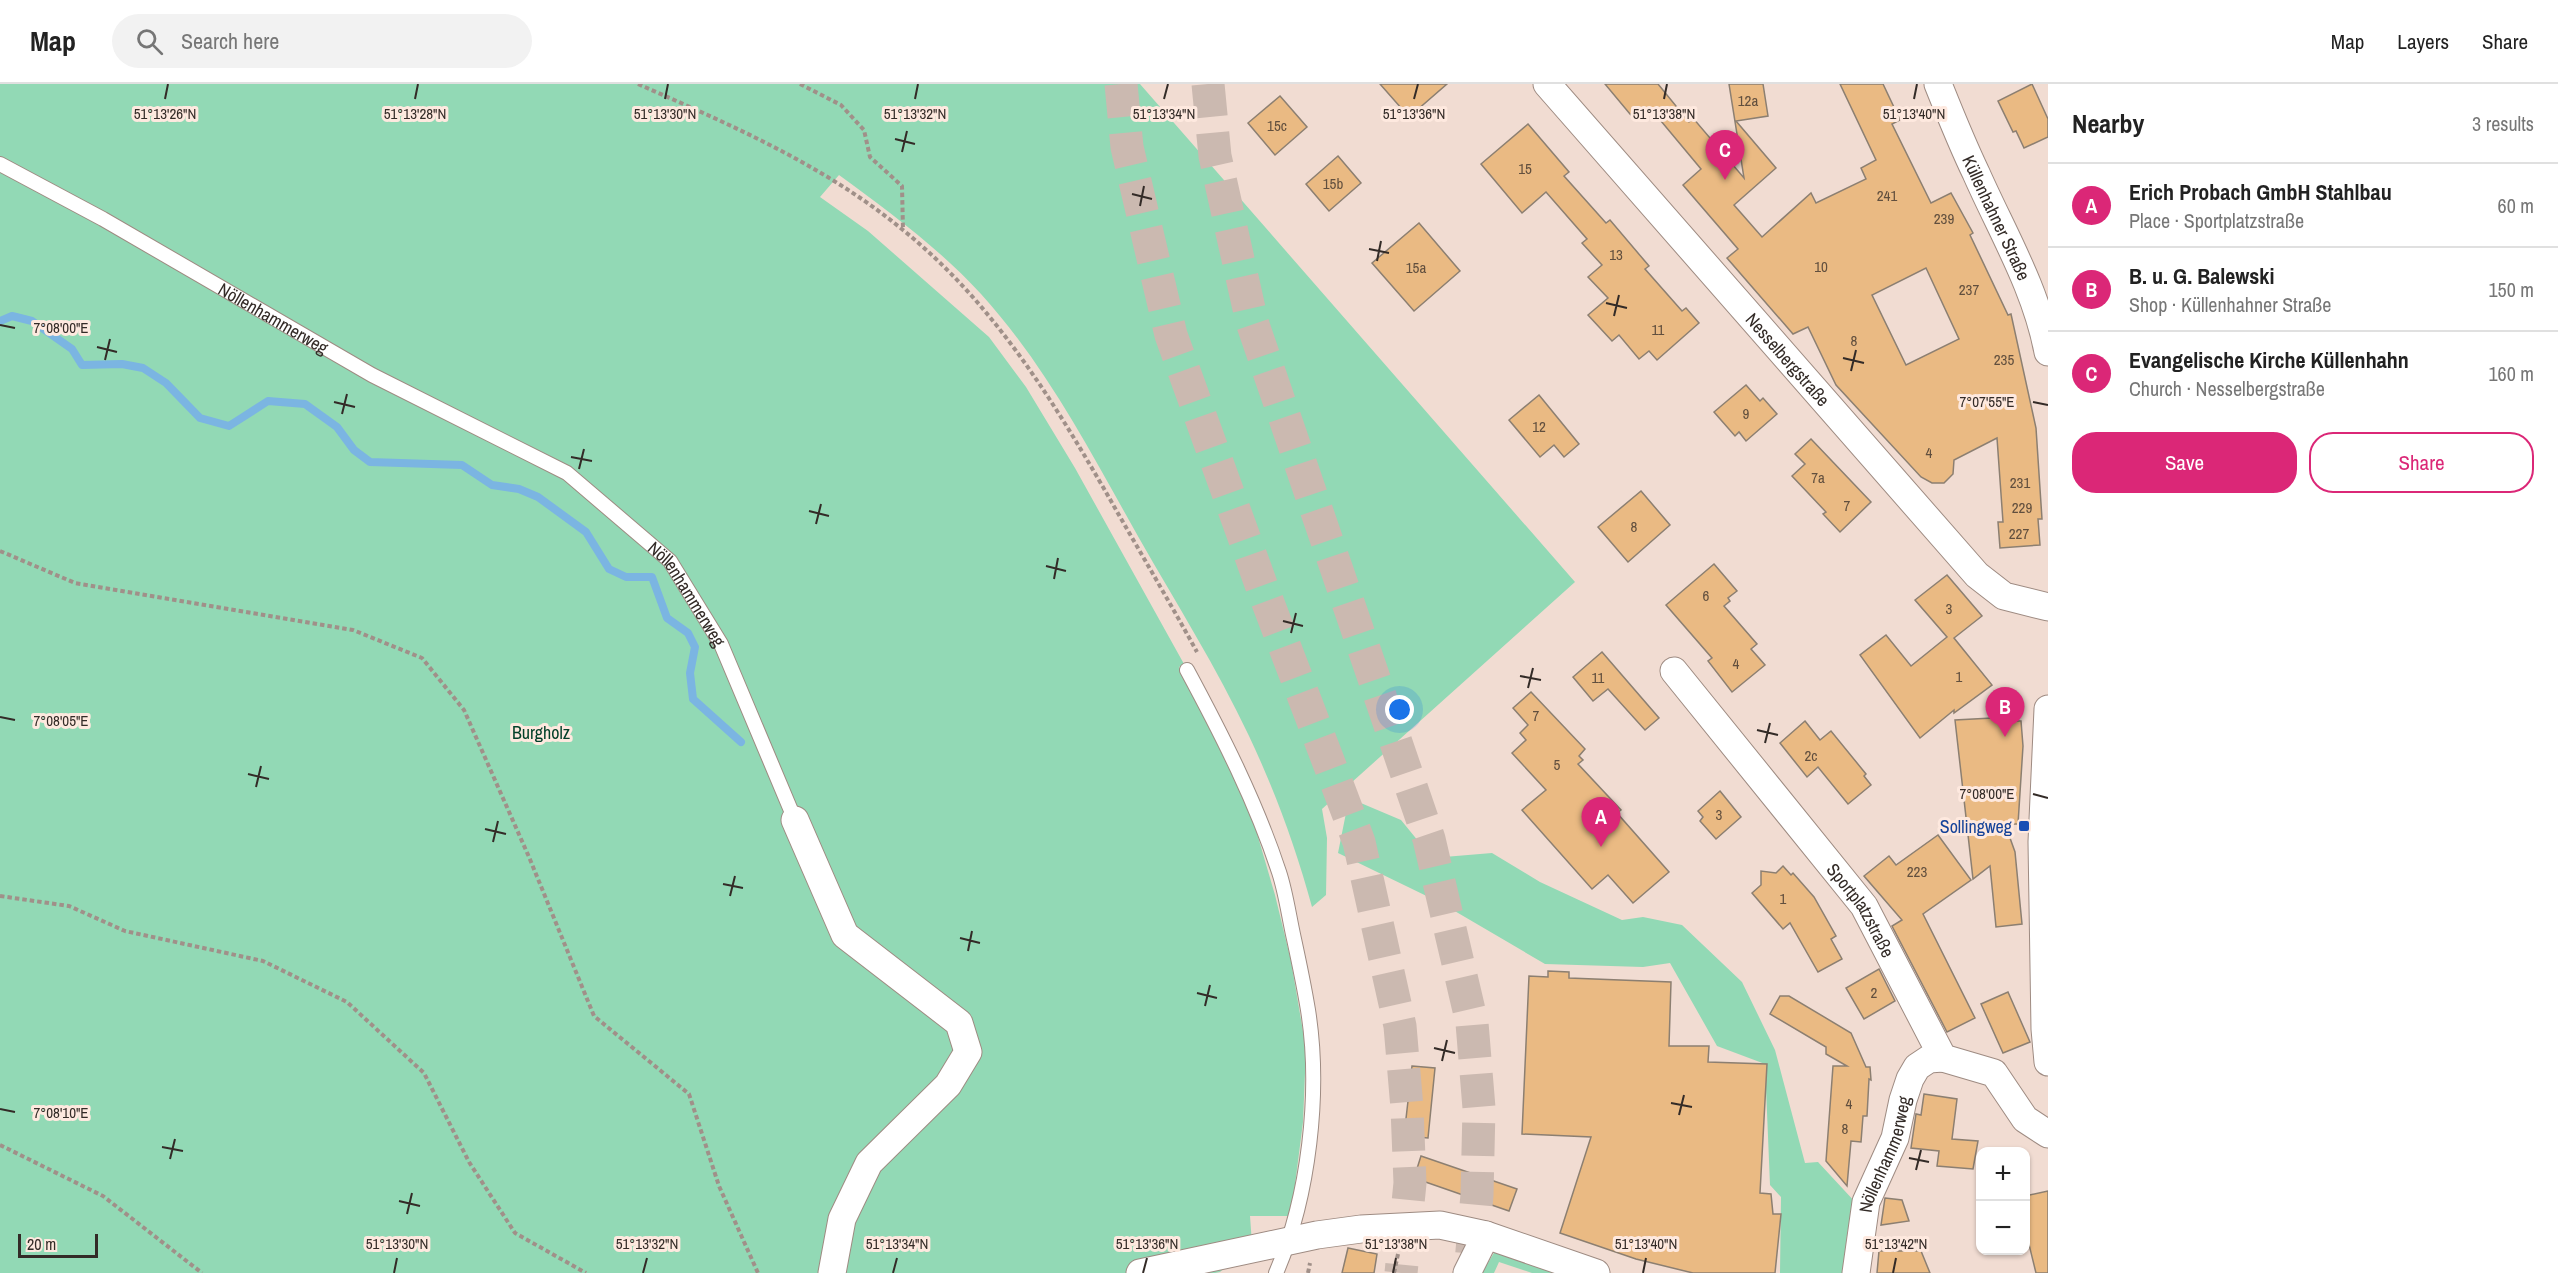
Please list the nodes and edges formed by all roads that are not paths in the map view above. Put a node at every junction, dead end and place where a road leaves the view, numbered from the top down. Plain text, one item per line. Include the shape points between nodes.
1 (1547, 84) edge
2 (1938, 84) edge
3 (0, 164) edge
4 (2048, 352) edge
5 (2048, 607) edge
6 (1187, 670) dead end
7 (1674, 671) dead end
8 (2048, 709) edge
9 (795, 820) joint
10 (1943, 1058) junction
11 (2048, 1062) edge
12 (2048, 1134) edge
13 (1486, 1235) junction
14 (1290, 1242) junction
15 (832, 1273) edge
16 (1140, 1273) edge
17 (1276, 1273) edge
18 (1467, 1273) edge
19 (1596, 1273) edge
20 (1856, 1273) edge

1 - 5 street, Nesselbergstraße via 1977,575 2004,596
2 - 4 street, Küllenhahner Straße via 2034,300
3 - 9 lane, Nöllenhammerweg via 372,375 567,473 670,561 721,644
6 - 14 lane via 1254,806 1280,874 1308,1012 1311,1127 1304,1185
7 - 10 street, Sportplatzstraße via 1864,906
8 - 11 street via 2042,842
9 - 15 street, Nöllenhammerweg via 845,935 959,1023 968,1052 948,1085 869,1163 842,1219
10 - 12 street via 1994,1073 2025,1119
10 - 20 street, Nöllenhammerweg via 1929,1059 1910,1079 1895,1138 1866,1202
13 - 14 street via 1440,1225 1361,1229
13 - 18 street
13 - 19 street
14 - 16 street
14 - 17 lane

